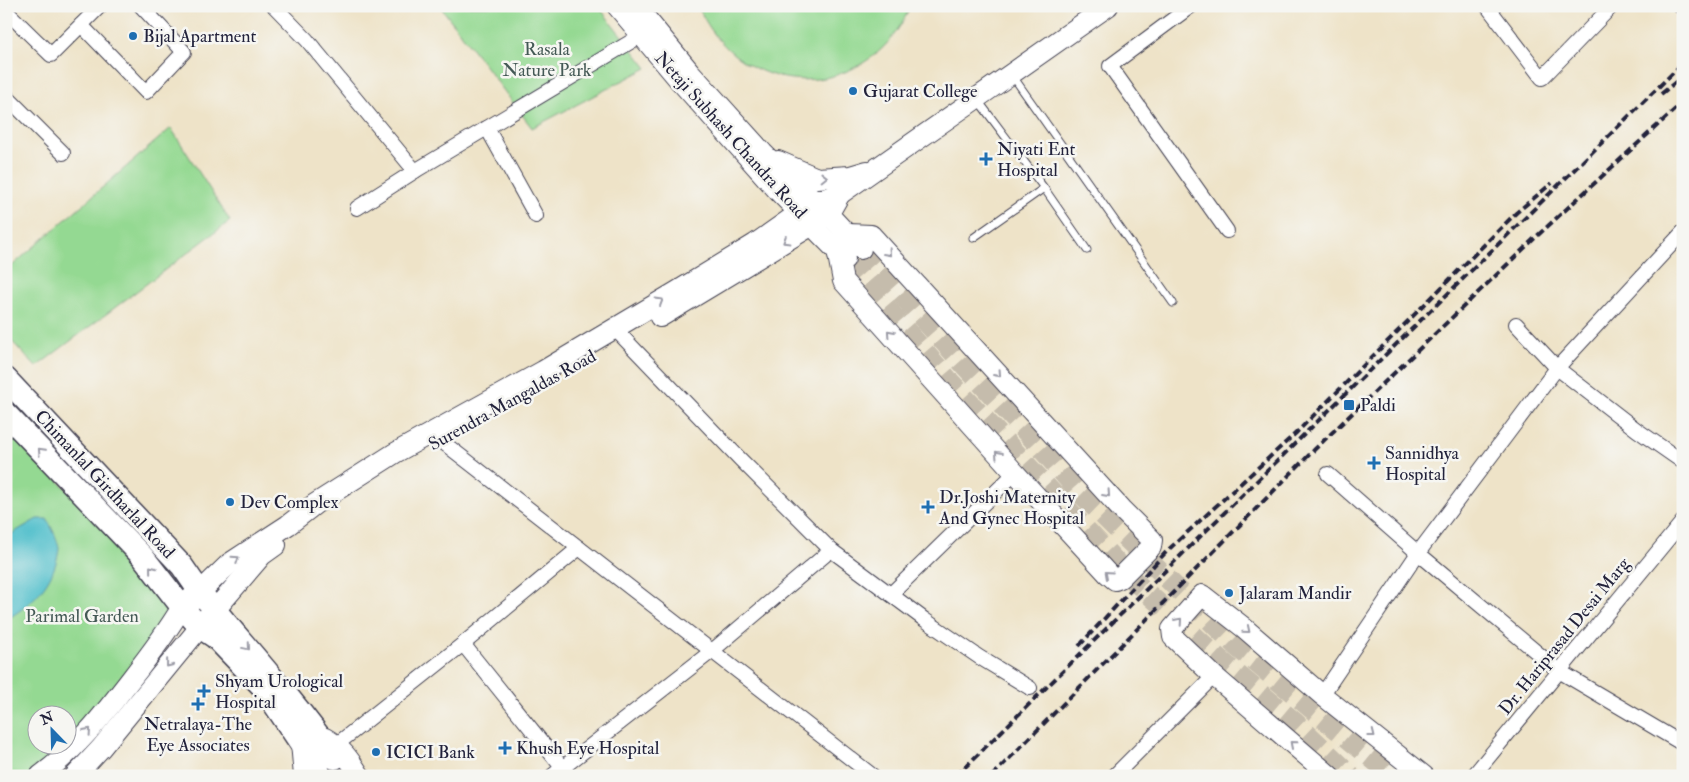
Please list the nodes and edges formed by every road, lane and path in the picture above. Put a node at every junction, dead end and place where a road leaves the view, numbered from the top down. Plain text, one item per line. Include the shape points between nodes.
1 (100, 6) edge
2 (141, 6) edge
3 (274, 6) edge
4 (618, 6) edge
5 (636, 6) edge
6 (1108, 6) edge
7 (1192, 6) edge
8 (1487, 6) edge
9 (1612, 6) edge
10 (6, 11) edge
11 (81, 25) junction
12 (642, 35) junction
13 (1012, 74) junction
14 (6, 96) edge
15 (976, 98) junction
16 (487, 128) junction
17 (63, 153) dead end
18 (763, 153) junction
19 (879, 168) junction
20 (415, 170) junction
21 (1044, 188) junction
22 (357, 208) dead end
23 (814, 213) junction
24 (536, 216) dead end
25 (1226, 231) dead end
26 (1683, 232) edge
27 (973, 238) dead end
28 (848, 248) junction
29 (1087, 250) dead end
30 (1173, 302) dead end
31 (1516, 324) dead end
32 (618, 334) junction
33 (1557, 368) junction
34 (6, 379) edge
35 (6, 414) edge
36 (440, 440) junction
37 (1683, 462) edge
38 (1015, 473) junction
39 (1328, 474) dead end
40 (1683, 521) edge
41 (579, 548) junction
42 (832, 550) junction
43 (1418, 553) junction
44 (200, 592) junction
45 (891, 594) junction
46 (182, 607) junction
47 (215, 610) junction
48 (200, 627) junction
49 (463, 644) junction
50 (712, 651) junction
51 (1559, 671) junction
52 (1214, 676) junction
53 (1030, 688) dead end
54 (1322, 695) junction
55 (309, 738) junction
56 (1683, 744) edge
57 (323, 762) edge
58 (561, 773) edge
59 (40, 776) edge
60 (75, 776) edge
61 (360, 776) edge
62 (873, 776) edge
63 (1114, 776) edge
64 (1330, 776) edge
65 (1424, 776) edge
66 (1473, 776) edge

1 - 11 street
2 - 11 street via 184,52 146,92
3 - 20 street via 307,40
4 - 12 main road, Netaji Subhash Chandra Road
5 - 18 main road, Netaji Subhash Chandra Road
6 - 13 main road
7 - 25 street via 1110,66
8 - 9 street via 1542,78
10 - 11 street via 51,55
12 - 16 street
12 - 23 main road, Netaji Subhash Chandra Road via 779,192
13 - 15 main road
13 - 30 lane
14 - 17 street
15 - 19 main road
15 - 21 lane
16 - 20 street
16 - 24 street
18 -> 19 main road via 817,178 850,176
18 - 23 main road, Netaji Subhash Chandra Road via 794,183
19 - 23 main road, Surendra Mangaldas Road
20 - 22 street
21 - 27 lane
21 - 29 lane
23 - 28 main road, Netaji Subhash Chandra Road
23 - 32 main road, Surendra Mangaldas Road via 699,294
26 - 33 street
38 -> 28 main road via 843,281
28 -> 38 main road via 872,235 1121,510 1152,540 1152,545 1120,578 1113,579
31 - 33 street
32 - 36 main road, Surendra Mangaldas Road
32 - 42 street
44 -> 32 main road, Surendra Mangaldas Road via 230,563 396,453 542,371
33 - 37 street
33 - 43 street
34 - 44 main road, Chimanlal Girdharlal Road via 182,566
46 -> 35 main road, Chimanlal Girdharlal Road via 143,557
36 - 41 street
36 - 47 main road, Surendra Mangaldas Road via 377,475 262,555
38 - 45 street
39 - 43 street
40 - 51 street, Dr. Hariprasad Desai Marg
41 - 49 street
41 - 50 street
42 - 45 street
42 - 50 street
43 - 51 street
43 - 54 street
44 - 46 main road
44 - 47 main road, Chimanlal Girdharlal Road
45 - 53 street via 979,657
46 - 48 main road, Chimanlal Girdharlal Road
59 -> 46 main road via 59,762 109,708
47 - 48 main road
47 -> 55 main road
48 - 55 main road via 215,637
48 -> 60 main road
49 - 57 street
49 - 58 street
50 - 58 street
50 - 62 street
51 - 56 street
51 - 66 street, Dr. Hariprasad Desai Marg
52 -> 54 main road via 1171,634 1202,595
52 - 63 street
64 -> 52 main road
54 -> 65 main road
55 - 57 main road
55 - 57 main road
57 - 61 main road via 344,753

